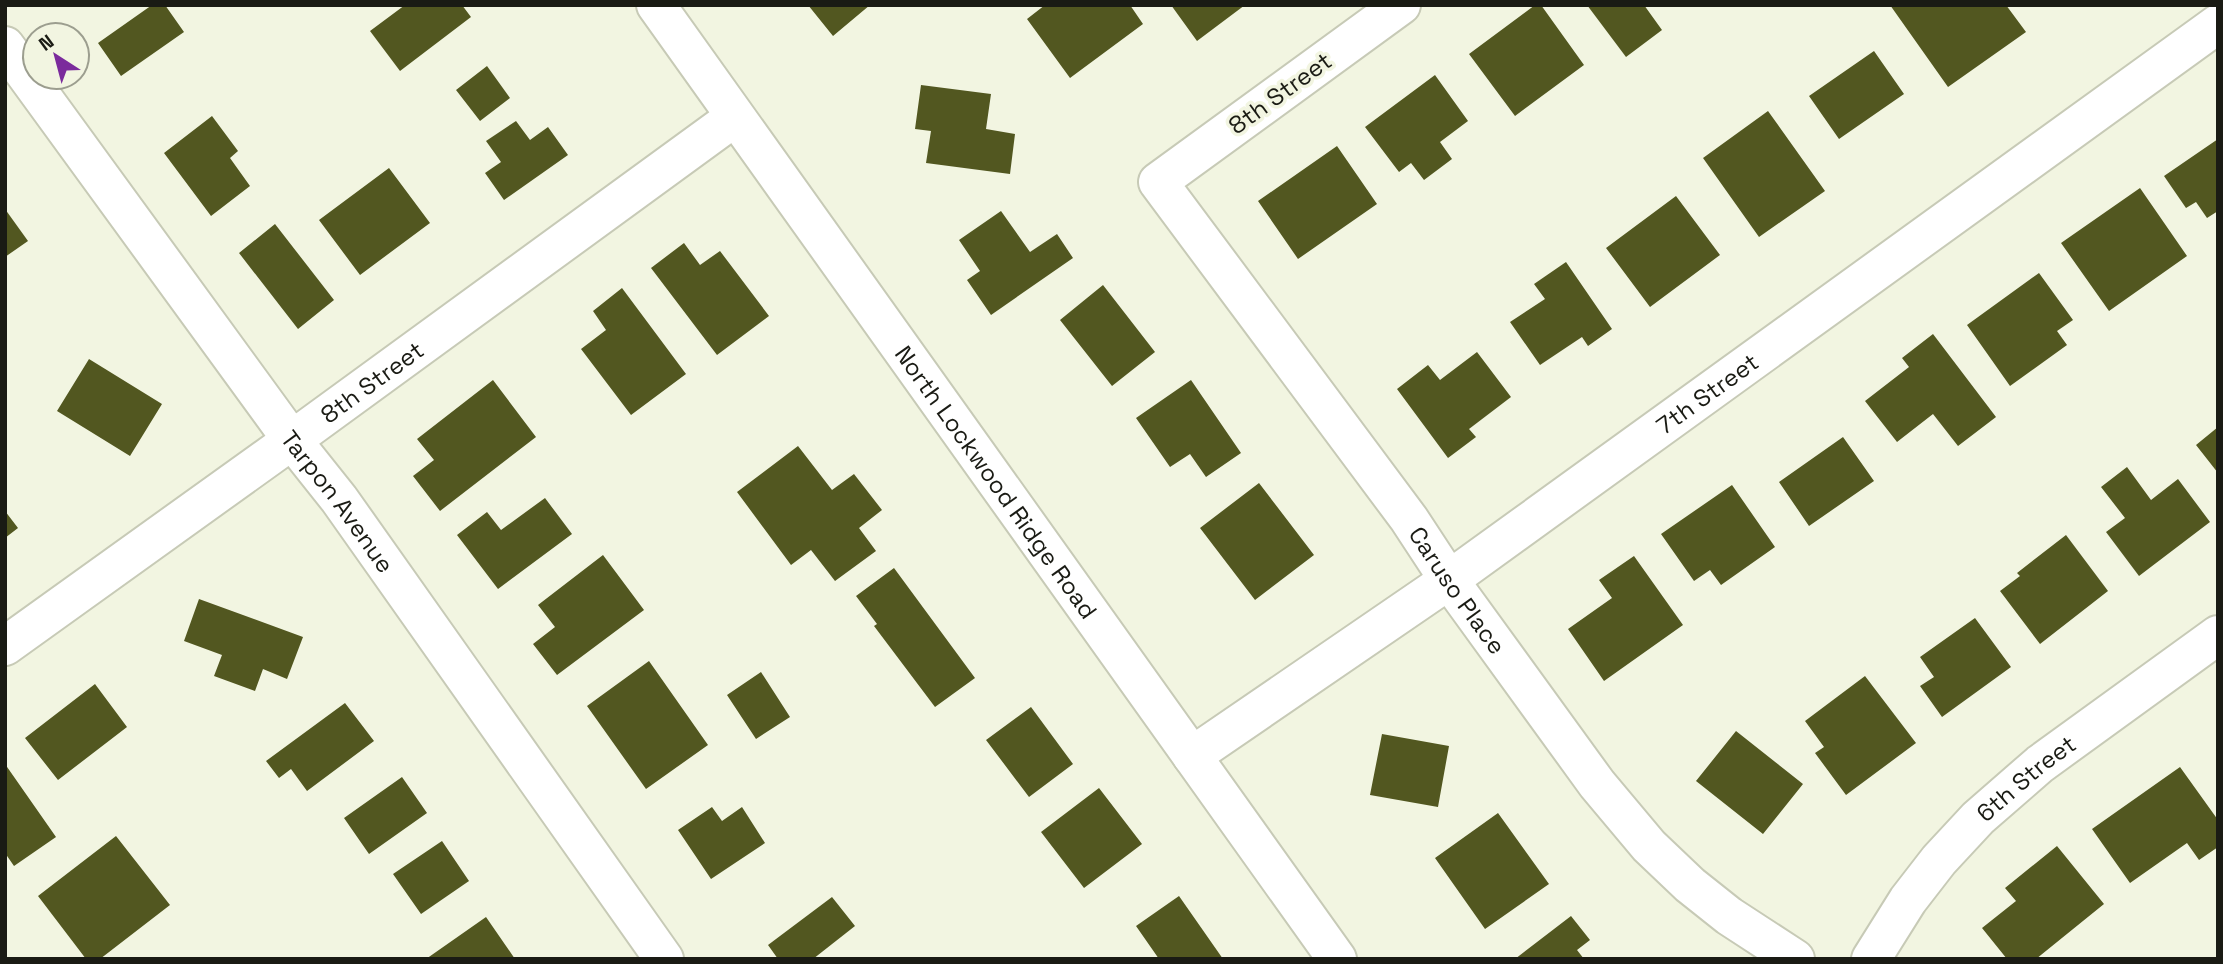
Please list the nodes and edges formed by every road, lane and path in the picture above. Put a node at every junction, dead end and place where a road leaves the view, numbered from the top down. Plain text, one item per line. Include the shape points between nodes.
1 (656, 5) edge
2 (1401, 5) edge
3 (2218, 24) edge
4 (5, 46) edge
5 (735, 117) junction
6 (1158, 181) joint
7 (292, 440) junction
8 (1449, 580) junction
9 (5, 646) edge
10 (2214, 647) edge
11 (1192, 756) junction
12 (664, 959) edge
13 (1337, 959) edge
14 (1795, 959) edge
15 (1871, 959) edge

1 - 5 street, North Lockwood Ridge Road
2 - 6 street, 8th Street
3 - 8 street, 7th Street
4 - 7 street, Tarpon Avenue
5 - 7 street, 8th Street
5 - 11 street, North Lockwood Ridge Road
6 - 8 street, Caruso Place via 1409,519
7 - 9 street, 8th Street
7 - 12 street, Tarpon Avenue via 347,510
8 - 11 street, 7th Street
8 - 14 street, Caruso Place via 1597,784 1649,846 1729,916
10 - 15 street, 6th Street via 2040,764 1978,818 1908,900
11 - 13 street, North Lockwood Ridge Road

